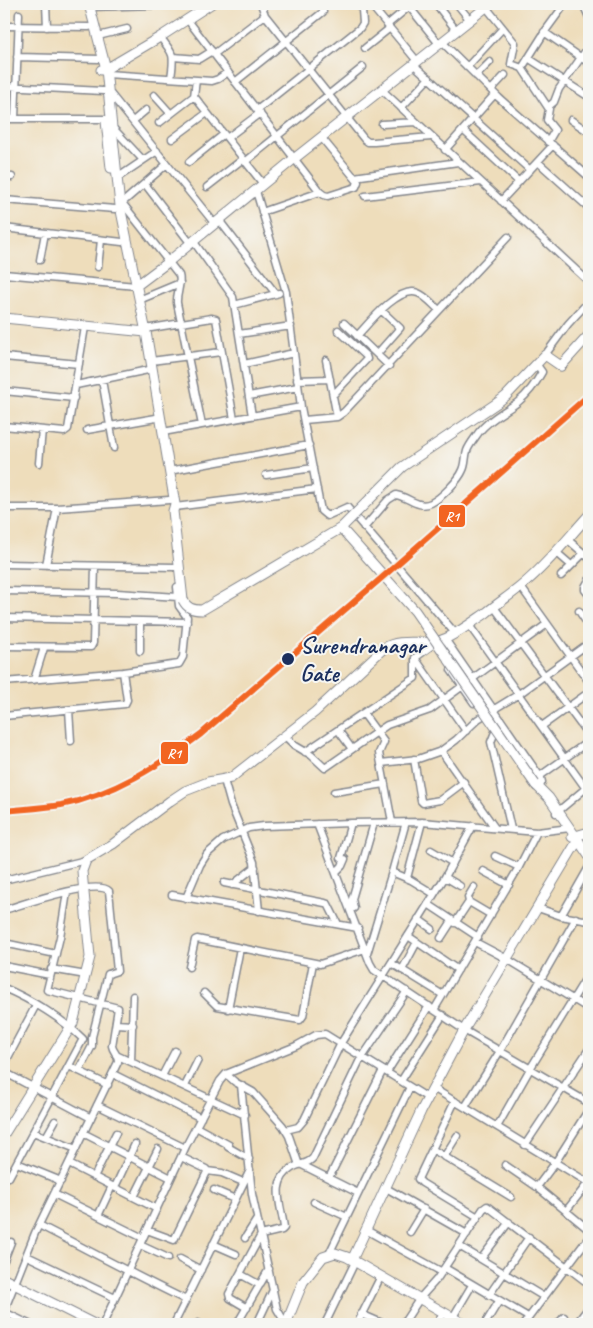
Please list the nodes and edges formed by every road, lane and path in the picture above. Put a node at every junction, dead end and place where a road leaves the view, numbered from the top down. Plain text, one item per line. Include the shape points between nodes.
1 (46, 4) edge
2 (186, 4) edge
3 (211, 4) edge
4 (261, 4) edge
5 (370, 4) edge
6 (436, 4) edge
7 (457, 4) edge
8 (565, 4) edge
9 (583, 4) edge
10 (88, 5) edge
11 (410, 5) edge
12 (488, 5) edge
13 (362, 10) dead end
14 (323, 12) dead end
15 (19, 14) dead end
16 (265, 15) junction
17 (589, 17) edge
18 (187, 19) junction
19 (470, 20) junction
20 (4, 26) edge
21 (18, 26) junction
22 (47, 27) junction
23 (90, 27) junction
24 (389, 27) junction
25 (503, 28) junction
26 (127, 29) dead end
27 (456, 30) junction
28 (544, 32) junction
29 (98, 36) junction
30 (160, 37) junction
31 (286, 42) junction
32 (440, 43) junction
33 (589, 46) edge
34 (365, 48) dead end
35 (213, 53) junction
36 (174, 57) junction
37 (581, 57) junction
38 (17, 58) junction
39 (528, 58) junction
40 (98, 59) junction
41 (490, 62) dead end
42 (415, 63) junction
43 (589, 63) edge
44 (362, 67) dead end
45 (467, 67) junction
46 (308, 68) junction
47 (522, 68) junction
48 (104, 71) junction
49 (228, 72) junction
50 (505, 75) dead end
51 (476, 76) junction
52 (172, 78) junction
53 (429, 78) junction
54 (196, 80) junction
55 (564, 81) junction
56 (235, 82) junction
57 (4, 86) edge
58 (16, 86) junction
59 (382, 90) junction
60 (106, 92) junction
61 (493, 92) junction
62 (328, 94) junction
63 (154, 95) dead end
64 (194, 96) junction
65 (589, 97) edge
66 (548, 107) junction
67 (401, 108) junction
68 (146, 110) dead end
69 (258, 112) junction
70 (207, 113) junction
71 (171, 114) junction
72 (347, 117) junction
73 (4, 119) edge
74 (15, 119) junction
75 (106, 119) junction
76 (473, 119) junction
77 (571, 120) dead end
78 (133, 121) junction
79 (159, 122) dead end
80 (416, 122) junction
81 (382, 124) dead end
82 (113, 128) junction
83 (463, 130) junction
84 (589, 132) edge
85 (225, 136) junction
86 (277, 136) junction
87 (431, 136) junction
88 (322, 137) junction
89 (172, 139) dead end
90 (550, 144) junction
91 (445, 150) junction
92 (156, 151) junction
93 (295, 158) junction
94 (143, 160) junction
95 (244, 160) junction
96 (189, 162) dead end
97 (458, 162) junction
98 (538, 162) junction
99 (167, 164) junction
100 (530, 170) junction
101 (4, 176) edge
102 (12, 177) dead end
103 (354, 177) junction
104 (589, 177) edge
105 (117, 178) junction
106 (480, 182) junction
107 (519, 182) junction
108 (145, 184) junction
109 (263, 184) junction
110 (207, 187) dead end
111 (256, 191) junction
112 (320, 192) junction
113 (365, 196) dead end
114 (4, 200) edge
115 (501, 201) junction
116 (119, 204) junction
117 (589, 208) edge
118 (262, 212) junction
119 (217, 222) junction
120 (4, 228) edge
121 (45, 233) junction
122 (508, 237) dead end
123 (101, 240) junction
124 (122, 242) junction
125 (192, 243) junction
126 (40, 260) dead end
127 (168, 262) junction
128 (98, 267) dead end
129 (4, 274) edge
130 (589, 282) edge
131 (180, 283) junction
132 (133, 286) junction
133 (286, 292) junction
134 (276, 294) junction
135 (139, 300) junction
136 (589, 300) edge
137 (234, 305) junction
138 (381, 310) junction
139 (439, 310) junction
140 (4, 318) edge
141 (181, 323) junction
142 (344, 324) dead end
143 (291, 326) junction
144 (85, 327) junction
145 (338, 330) dead end
146 (144, 331) junction
147 (239, 334) junction
148 (589, 335) edge
149 (357, 336) junction
150 (221, 352) junction
151 (294, 353) junction
152 (376, 354) junction
153 (545, 355) junction
154 (4, 356) edge
155 (189, 356) junction
156 (326, 360) dead end
157 (79, 364) junction
158 (244, 364) junction
159 (537, 365) junction
160 (149, 366) junction
161 (389, 366) junction
162 (330, 379) junction
163 (102, 380) junction
164 (298, 383) junction
165 (76, 385) junction
166 (4, 391) edge
167 (333, 395) junction
168 (249, 396) junction
169 (74, 398) junction
170 (301, 407) junction
171 (252, 416) junction
172 (337, 417) junction
173 (156, 418) junction
174 (234, 419) junction
175 (304, 420) junction
176 (202, 425) junction
177 (4, 426) edge
178 (110, 426) junction
179 (42, 430) junction
180 (86, 430) dead end
181 (163, 432) junction
182 (309, 445) junction
183 (114, 448) dead end
184 (38, 463) dead end
185 (313, 468) junction
186 (169, 471) junction
187 (266, 475) dead end
188 (317, 489) junction
189 (172, 507) junction
190 (4, 508) edge
191 (58, 508) junction
192 (589, 515) edge
193 (341, 528) junction
194 (364, 528) junction
195 (567, 539) junction
196 (556, 552) junction
197 (587, 556) edge
198 (4, 564) edge
199 (46, 565) junction
200 (571, 565) junction
201 (95, 566) junction
202 (176, 567) junction
203 (561, 576) dead end
204 (589, 580) edge
205 (521, 587) junction
206 (4, 591) edge
207 (93, 593) junction
208 (589, 594) edge
209 (180, 598) junction
210 (494, 607) junction
211 (579, 611) dead end
212 (4, 618) edge
213 (92, 621) junction
214 (140, 622) junction
215 (187, 622) junction
216 (547, 624) junction
217 (469, 625) junction
218 (589, 625) edge
219 (455, 633) junction
220 (445, 639) junction
221 (433, 643) junction
222 (589, 643) edge
223 (521, 644) junction
224 (4, 646) edge
225 (44, 648) junction
226 (140, 650) dead end
227 (571, 657) junction
228 (415, 658) junction
229 (496, 662) junction
230 (123, 672) junction
231 (544, 675) junction
232 (472, 679) junction
233 (34, 680) junction
234 (4, 682) edge
235 (589, 682) edge
236 (462, 686) junction
237 (519, 694) junction
238 (588, 694) dead end
239 (444, 699) junction
240 (567, 707) junction
241 (69, 710) junction
242 (494, 710) junction
243 (363, 713) junction
244 (4, 716) edge
245 (483, 716) junction
246 (542, 726) junction
247 (338, 730) junction
248 (466, 731) junction
249 (377, 732) junction
250 (495, 732) junction
251 (285, 736) junction
252 (589, 736) edge
253 (71, 741) dead end
254 (589, 741) edge
255 (352, 749) junction
256 (441, 751) junction
257 (305, 752) junction
258 (565, 758) junction
259 (414, 759) junction
260 (381, 763) junction
261 (224, 780) junction
262 (464, 782) junction
263 (386, 784) junction
264 (538, 785) junction
265 (587, 790) edge
266 (334, 792) dead end
267 (556, 812) junction
268 (392, 822) junction
269 (406, 822) junction
270 (422, 822) junction
271 (351, 823) junction
272 (374, 823) junction
273 (317, 824) junction
274 (473, 826) junction
275 (495, 828) junction
276 (512, 829) junction
277 (242, 830) junction
278 (537, 832) junction
279 (589, 832) edge
280 (573, 836) junction
281 (431, 850) dead end
282 (495, 856) dead end
283 (589, 856) edge
284 (86, 860) junction
285 (453, 862) junction
286 (589, 863) edge
287 (254, 867) junction
288 (589, 867) edge
289 (519, 868) junction
290 (483, 871) dead end
291 (336, 872) junction
292 (392, 872) junction
293 (445, 877) junction
294 (407, 878) junction
295 (4, 880) edge
296 (224, 884) dead end
297 (232, 885) junction
298 (509, 885) junction
299 (460, 886) dead end
300 (84, 887) junction
301 (474, 887) dead end
302 (257, 890) junction
303 (68, 892) junction
304 (434, 894) junction
305 (172, 895) dead end
306 (186, 898) junction
307 (469, 902) junction
308 (428, 904) junction
309 (538, 908) junction
310 (4, 910) edge
311 (259, 911) junction
312 (355, 912) dead end
313 (491, 915) junction
314 (561, 916) junction
315 (576, 918) junction
316 (418, 919) junction
317 (589, 920) edge
318 (454, 922) junction
319 (338, 924) junction
320 (358, 928) junction
321 (432, 929) dead end
322 (408, 936) junction
323 (441, 938) dead end
324 (476, 940) junction
325 (4, 942) edge
326 (417, 942) junction
327 (240, 948) junction
328 (366, 951) junction
329 (56, 954) junction
330 (507, 959) junction
331 (313, 963) junction
332 (391, 963) junction
333 (4, 966) edge
334 (190, 967) dead end
335 (402, 970) junction
336 (458, 970) junction
337 (50, 972) junction
338 (589, 973) edge
339 (86, 975) junction
340 (383, 976) junction
341 (541, 980) junction
342 (5, 990) edge
343 (407, 991) junction
344 (204, 993) dead end
345 (443, 995) junction
346 (133, 996) dead end
347 (80, 998) junction
348 (573, 999) junction
349 (100, 1003) junction
350 (36, 1005) junction
351 (228, 1008) junction
352 (431, 1008) junction
353 (589, 1009) edge
354 (443, 1015) junction
355 (116, 1024) junction
356 (133, 1026) junction
357 (71, 1028) junction
358 (464, 1030) junction
359 (341, 1043) junction
360 (589, 1049) edge
361 (175, 1050) dead end
362 (500, 1051) junction
363 (116, 1055) junction
364 (362, 1057) junction
365 (198, 1060) dead end
366 (131, 1062) junction
367 (4, 1066) edge
368 (68, 1066) junction
369 (530, 1069) junction
370 (79, 1071) junction
371 (385, 1071) junction
372 (4, 1072) edge
373 (113, 1074) junction
374 (226, 1074) junction
375 (162, 1076) junction
376 (401, 1081) junction
377 (108, 1085) junction
378 (241, 1085) junction
379 (185, 1086) junction
380 (410, 1087) junction
381 (33, 1088) junction
382 (433, 1088) junction
383 (563, 1088) junction
384 (51, 1097) junction
385 (428, 1098) junction
386 (211, 1100) junction
387 (454, 1101) junction
388 (589, 1104) edge
389 (98, 1105) junction
390 (465, 1107) junction
391 (589, 1109) edge
392 (245, 1115) junction
393 (91, 1118) junction
394 (201, 1118) junction
395 (55, 1121) dead end
396 (196, 1127) junction
397 (497, 1127) junction
398 (286, 1130) junction
399 (33, 1132) junction
400 (83, 1133) junction
401 (116, 1133) dead end
402 (4, 1134) edge
403 (457, 1136) dead end
404 (46, 1137) junction
405 (135, 1144) dead end
406 (526, 1145) junction
407 (109, 1146) junction
408 (185, 1148) junction
409 (76, 1149) junction
410 (158, 1149) dead end
411 (432, 1149) junction
412 (129, 1157) junction
413 (181, 1157) junction
414 (444, 1157) junction
415 (249, 1159) junction
416 (17, 1163) junction
417 (555, 1163) junction
418 (69, 1164) junction
419 (300, 1165) junction
420 (505, 1165) dead end
421 (149, 1167) junction
422 (250, 1168) junction
423 (207, 1171) junction
424 (589, 1174) edge
425 (9, 1177) dead end
426 (94, 1177) junction
427 (171, 1178) junction
428 (330, 1178) junction
429 (61, 1181) junction
430 (244, 1182) junction
431 (587, 1182) edge
432 (113, 1186) junction
433 (537, 1187) junction
434 (386, 1188) junction
435 (214, 1190) dead end
436 (54, 1194) junction
437 (358, 1194) junction
438 (134, 1197) junction
439 (510, 1197) dead end
440 (235, 1199) junction
441 (314, 1202) dead end
442 (157, 1209) junction
443 (424, 1209) junction
444 (566, 1211) junction
445 (98, 1216) junction
446 (347, 1217) junction
447 (478, 1217) junction
448 (257, 1219) junction
449 (509, 1222) junction
450 (39, 1226) junction
451 (147, 1230) junction
452 (366, 1230) junction
453 (589, 1230) edge
454 (410, 1232) dead end
455 (467, 1234) junction
456 (261, 1235) junction
457 (529, 1237) junction
458 (589, 1237) edge
459 (245, 1238) dead end
460 (11, 1242) dead end
461 (142, 1242) junction
462 (213, 1244) junction
463 (459, 1246) junction
464 (236, 1254) dead end
465 (27, 1256) junction
466 (328, 1256) junction
467 (168, 1258) dead end
468 (180, 1259) dead end
469 (481, 1259) junction
470 (4, 1260) edge
471 (354, 1261) junction
472 (567, 1267) junction
473 (269, 1269) junction
474 (200, 1270) junction
475 (443, 1270) junction
476 (127, 1272) junction
477 (504, 1273) junction
478 (240, 1274) junction
479 (381, 1276) junction
480 (4, 1279) edge
481 (16, 1284) junction
482 (589, 1284) edge
483 (260, 1285) junction
484 (472, 1285) junction
485 (273, 1290) junction
486 (489, 1295) junction
487 (544, 1297) junction
488 (115, 1298) junction
489 (420, 1298) junction
490 (186, 1300) junction
491 (499, 1301) junction
492 (247, 1308) junction
493 (589, 1308) edge
494 (4, 1312) edge
495 (443, 1312) junction
496 (361, 1314) junction
497 (564, 1316) dead end
498 (453, 1317) junction
499 (528, 1317) junction
500 (579, 1320) dead end
501 (30, 1324) edge
502 (94, 1324) edge
503 (103, 1324) edge
504 (174, 1324) edge
505 (237, 1324) edge
506 (257, 1324) edge
507 (286, 1324) edge
508 (325, 1324) edge
509 (357, 1324) edge
510 (384, 1324) edge
511 (398, 1324) edge
512 (437, 1324) edge
513 (464, 1324) edge
514 (485, 1324) edge
515 (524, 1324) edge
516 (558, 1324) edge

1 - 22 street
2 - 10 street
3 - 18 street
4 - 16 street
5 - 24 street
6 - 27 street
7 - 19 street
8 - 28 street
9 - 17 street
10 - 23 street
10 - 29 street
11 - 24 street
11 - 32 street
12 - 19 street
12 - 25 street
13 - 46 street via 362,26
14 - 31 street
15 - 21 street
16 - 31 street
16 - 35 street
18 - 30 street
18 - 35 street
19 - 27 street
20 - 21 street
21 - 22 street
21 - 38 street
22 - 23 street
23 - 40 street
24 - 34 street
24 - 42 street
25 - 45 street
25 - 47 street via 515,44 511,62
26 - 29 street
27 - 32 street
28 - 37 street
28 - 39 street
29 - 48 street
30 - 36 street
30 - 48 street
31 - 46 street
31 - 56 street
32 - 42 street
32 - 45 street
33 - 37 street
35 - 36 street via 199,59
35 - 49 street
36 - 52 street
37 - 43 street
37 - 55 street
38 - 40 street
38 - 58 street
39 - 47 street
39 - 55 street
40 - 48 street
41 - 51 street
42 - 53 street
42 - 59 street
44 - 62 street
45 - 51 street
46 - 62 street
46 - 69 street
47 - 66 street
48 - 52 street
48 - 60 street
49 - 54 street via 215,81
49 - 56 street
50 - 61 street
51 - 61 street
52 - 54 street
53 - 67 street
53 - 76 street
54 - 64 street
55 - 65 street
55 - 66 street
56 - 69 street
57 - 58 street
58 - 60 street
58 - 74 street
59 - 67 street
59 - 72 street
60 - 75 street
60 - 78 street
60 - 82 street
61 - 76 street
61 - 90 street
62 - 72 street
62 - 86 street
63 - 71 street
64 - 70 street
64 - 71 street
66 - 90 street via 547,120 555,130
67 - 80 street
68 - 78 street
69 - 85 street
69 - 86 street
70 - 85 street
70 - 89 street
71 - 79 street
72 - 87 street via 368,142
72 - 88 street
73 - 74 street
74 - 75 street
75 - 116 street
76 - 83 street
76 - 100 street
77 - 84 street
78 - 92 street
80 - 81 street
80 - 87 street
82 - 94 street
82 - 105 street
83 - 91 street
83 - 107 street
85 - 95 street
85 - 96 street
86 - 93 street
86 - 95 street
87 - 91 street
88 - 93 street
88 - 103 street
90 - 98 street
90 - 104 street
91 - 97 street
92 - 94 street
92 - 99 street
93 - 109 street
93 - 112 street
94 - 105 street
95 - 109 street
95 - 110 street
97 - 103 street
97 - 106 street
98 - 100 street
98 - 117 street
99 - 108 street
99 - 119 street
100 - 107 street
101 - 102 street
103 - 112 street via 358,182 356,187 328,196
105 - 116 street
106 - 113 street
106 - 115 street
107 - 115 street
108 - 116 street
108 - 125 street
109 - 111 street
111 - 118 street
111 - 119 street
112 - 118 street
114 - 116 street
115 - 130 street
116 - 124 street
116 - 127 street
116 - 132 street
118 - 133 street
119 - 125 street
119 - 134 street
120 - 121 street
121 - 123 street
121 - 126 street
122 - 139 street
123 - 124 street
123 - 128 street
124 - 132 street
125 - 127 street
125 - 137 street via 229,289
127 - 131 street via 179,275
127 - 132 street
129 - 132 street
131 - 135 street
131 - 141 street via 176,298
132 - 135 street
132 - 146 street
133 - 134 street
133 - 143 street
134 - 137 street
135 - 146 street
136 - 153 street
137 - 147 street
138 - 139 street via 391,300 415,292
138 - 149 street
138 - 152 street via 400,328
139 - 161 street
140 - 144 street
141 - 146 street
141 - 150 street via 216,319
141 - 155 street
142 - 149 street
143 - 147 street
143 - 151 street
144 - 146 street
144 - 157 street
145 - 167 street via 367,359
146 - 160 street
147 - 158 street
148 - 153 street via 561,366
149 - 152 street
150 - 155 street
150 - 174 street
151 - 158 street
151 - 164 street
152 - 161 street
153 - 159 street
154 - 157 street
155 - 160 street
155 - 176 street
156 - 162 street
157 - 165 street
158 - 168 street
159 - 193 street, bridge via 497,403 402,467
159 - 194 street via 542,372 536,383 519,401 481,430 467,450 460,475 439,497 424,505 396,495
160 - 163 street
160 - 173 street
160 - 181 street
161 - 172 street
162 - 164 street
162 - 167 street
163 - 165 street
163 - 178 street
164 - 168 street
164 - 170 street
165 - 169 street
166 - 169 street
167 - 172 street
168 - 171 street
169 - 179 street via 68,429 64,432
170 - 171 street
170 - 175 street
171 - 174 street
172 - 175 street
173 - 178 street
173 - 189 street
174 - 176 street
175 - 182 street
176 - 181 street
177 - 179 street
178 - 180 street
178 - 183 street
179 - 184 street
181 - 186 street
182 - 185 street
182 - 186 street
185 - 187 street
185 - 188 street
186 - 189 street
188 - 189 street
188 - 194 street via 322,513 329,515 347,507
189 - 191 street
189 - 202 street
189 - 209 street
190 - 191 street
191 - 199 street
192 - 195 street
193 - 209 street, bridge via 202,610 190,608
193 - 264 street, bridge via 416,611
194 - 219 street
195 - 196 street
195 - 197 street
196 - 200 street
196 - 205 street
197 - 200 street
198 - 199 street
199 - 201 street
200 - 203 street
201 - 202 street
201 - 207 street
202 - 209 street
204 - 208 street via 585,590
205 - 210 street
205 - 216 street
206 - 207 street
207 - 209 street
207 - 213 street
209 - 215 street via 179,606
210 - 217 street
210 - 223 street
211 - 218 street
212 - 213 street
213 - 214 street
213 - 225 street via 92,647
214 - 215 street
214 - 226 street
215 - 230 street via 183,657 179,664
216 - 223 street
216 - 227 street
217 - 219 street
217 - 229 street
219 - 220 street
220 - 221 street
220 - 232 street
221 - 228 street
221 - 236 street
221 - 251 street via 401,642 384,648
222 - 227 street
223 - 229 street
223 - 231 street
224 - 225 street
225 - 233 street
227 - 231 street
227 - 235 street
228 - 239 street
228 - 243 street via 414,678
229 - 232 street
229 - 237 street
230 - 233 street
230 - 241 street via 125,704
231 - 237 street
231 - 240 street
232 - 236 street
232 - 242 street
233 - 234 street
236 - 239 street
236 - 245 street
237 - 242 street
237 - 246 street
238 - 240 street
239 - 248 street
239 - 249 street via 424,713 394,721
240 - 246 street
240 - 252 street
241 - 244 street
241 - 253 street
242 - 245 street
242 - 264 street
243 - 247 street
243 - 249 street
245 - 248 street
245 - 250 street
246 - 258 street
247 - 255 street
247 - 257 street
248 - 256 street
249 - 255 street
249 - 260 street via 384,742 379,751
250 - 264 street via 531,783
250 - 276 street via 491,742
251 - 257 street
251 - 261 street
254 - 258 street
255 - 257 street via 325,768
256 - 259 street
256 - 262 street
258 - 264 street
258 - 265 street
259 - 260 street
259 - 262 street via 423,803 440,800
260 - 263 street
261 - 277 street
261 - 284 street via 185,792
262 - 275 street
263 - 266 street
263 - 268 street
264 - 267 street
265 - 267 street
267 - 280 street
268 - 269 street
268 - 272 street
269 - 270 street
269 - 292 street
270 - 274 street
270 - 294 street
271 - 272 street
271 - 273 street
271 - 291 street via 342,866
272 - 312 street via 352,899
273 - 277 street
273 - 291 street
274 - 275 street
274 - 285 street
275 - 276 street
276 - 278 street
277 - 287 street
277 - 306 street via 206,854
278 - 280 street
278 - 289 street
279 - 280 street
280 - 283 street
280 - 286 street
280 - 309 street
281 - 285 street
282 - 289 street
284 - 295 street
284 - 300 street via 82,871
285 - 293 street
287 - 297 street
287 - 302 street
288 - 314 street
289 - 298 street
290 - 298 street
291 - 320 street
292 - 294 street
292 - 328 street
293 - 299 street
293 - 304 street
294 - 304 street
296 - 297 street
297 - 302 street
298 - 313 street
300 - 303 street
300 - 339 street via 90,957
300 - 349 street via 103,887 108,891 117,971 108,974
301 - 307 street via 468,897
302 - 311 street
302 - 319 street via 328,904
303 - 310 street
303 - 329 street
304 - 308 street
305 - 306 street
306 - 311 street
307 - 313 street
307 - 318 street
308 - 316 street
308 - 318 street
309 - 314 street
309 - 330 street
311 - 319 street
313 - 324 street
314 - 315 street
315 - 317 street
315 - 341 street
316 - 321 street
316 - 322 street
318 - 323 street
318 - 324 street
319 - 320 street
320 - 328 street
322 - 326 street
322 - 332 street
324 - 330 street
324 - 336 street
325 - 329 street
326 - 335 street
326 - 336 street
327 - 331 street
327 - 334 street via 196,939
327 - 351 street
328 - 331 street via 326,963
328 - 340 street via 372,967
329 - 337 street
330 - 341 street
330 - 358 street
331 - 351 street via 300,1020
332 - 335 street
332 - 340 street
333 - 337 street
335 - 345 street
336 - 345 street
337 - 339 street
337 - 347 street via 48,990
338 - 348 street
339 - 347 street
340 - 343 street
340 - 359 street
341 - 348 street
341 - 362 street
342 - 350 street
343 - 352 street
343 - 364 street
344 - 351 street via 217,1006
345 - 352 street
346 - 356 street
347 - 349 street
347 - 357 street
348 - 353 street
348 - 369 street
349 - 355 street via 118,1008
349 - 370 street via 92,1046
350 - 357 street
350 - 367 street
352 - 354 street
352 - 371 street
354 - 358 street
354 - 376 street
355 - 356 street
355 - 363 street via 112,1046
356 - 366 street
357 - 368 street via 83,1039
357 - 381 street
358 - 362 street
358 - 382 street
359 - 364 street
359 - 374 street via 321,1034
359 - 398 street via 304,1120 298,1127
360 - 383 street
361 - 375 street
362 - 369 street
362 - 390 street
363 - 366 street
363 - 373 street via 118,1062
364 - 371 street
364 - 419 street via 313,1158
365 - 379 street
366 - 375 street
368 - 370 street
368 - 384 street
369 - 383 street
369 - 397 street
370 - 377 street
371 - 376 street
371 - 428 street
372 - 381 street
373 - 377 street
373 - 394 street
374 - 378 street
374 - 386 street
375 - 379 street
376 - 380 street
377 - 389 street
378 - 392 street
378 - 398 street via 253,1092
379 - 386 street
380 - 385 street
380 - 437 street
381 - 384 street
381 - 402 street
382 - 385 street
382 - 387 street
383 - 388 street
383 - 406 street
384 - 393 street
384 - 399 street
385 - 434 street
386 - 392 street
386 - 394 street
387 - 390 street
387 - 411 street
389 - 393 street
389 - 408 street
390 - 397 street
391 - 417 street
392 - 415 street
393 - 400 street
394 - 396 street
395 - 404 street
396 - 408 street
396 - 415 street
397 - 406 street
398 - 419 street
399 - 404 street
399 - 416 street
400 - 407 street
400 - 409 street
401 - 407 street
403 - 414 street
404 - 409 street
405 - 412 street
406 - 417 street
407 - 412 street
407 - 426 street
408 - 413 street
409 - 418 street
410 - 421 street
411 - 414 street
411 - 447 street via 419,1177 420,1182
412 - 421 street
412 - 432 street
413 - 423 street
413 - 427 street
414 - 439 street
415 - 422 street
416 - 425 street
416 - 429 street
417 - 431 street
417 - 433 street
418 - 426 street
418 - 429 street
419 - 428 street
419 - 456 street via 289,1170 278,1189 284,1228
420 - 433 street
421 - 427 street
421 - 438 street
422 - 430 street
422 - 448 street
423 - 430 street via 222,1172
423 - 451 street via 174,1240
424 - 431 street
426 - 432 street
427 - 442 street
428 - 437 street
429 - 436 street
430 - 440 street
431 - 444 street
432 - 438 street
432 - 445 street
433 - 444 street
434 - 443 street
434 - 452 street
435 - 440 street
436 - 445 street
436 - 450 street
437 - 446 street
438 - 442 street
440 - 462 street
441 - 446 street
442 - 451 street
443 - 454 street
443 - 455 street
444 - 453 street
445 - 461 street
446 - 466 street
447 - 449 street via 487,1206
447 - 455 street
448 - 456 street
448 - 459 street
449 - 457 street
449 - 469 street
450 - 465 street
450 - 476 street
451 - 461 street
452 - 471 street
452 - 475 street
455 - 463 street
456 - 473 street
456 - 478 street
457 - 472 street
457 - 477 street
458 - 472 street
460 - 470 street
461 - 467 street
461 - 476 street
462 - 464 street
462 - 474 street
463 - 469 street
463 - 475 street
465 - 481 street
465 - 488 street
466 - 471 street via 335,1253
466 - 507 street via 323,1257 303,1282
468 - 474 street
469 - 477 street
471 - 479 street
471 - 508 street
472 - 482 street
472 - 487 street
473 - 483 street
473 - 485 street
474 - 490 street
475 - 484 street
475 - 489 street
476 - 488 street
476 - 490 street
477 - 486 street
477 - 487 street
478 - 483 street
478 - 492 street via 228,1296
479 - 489 street
479 - 496 street
480 - 481 street
481 - 494 street
481 - 502 street
483 - 492 street
484 - 486 street
484 - 498 street
485 - 506 street
485 - 507 street
486 - 491 street
487 - 499 street
488 - 503 street
489 - 495 street
489 - 511 street via 405,1320
490 - 504 street
491 - 499 street
491 - 514 street
492 - 505 street
493 - 500 street
494 - 501 street
495 - 498 street
495 - 512 street
496 - 509 street
496 - 510 street
497 - 516 street
498 - 513 street
499 - 515 street

